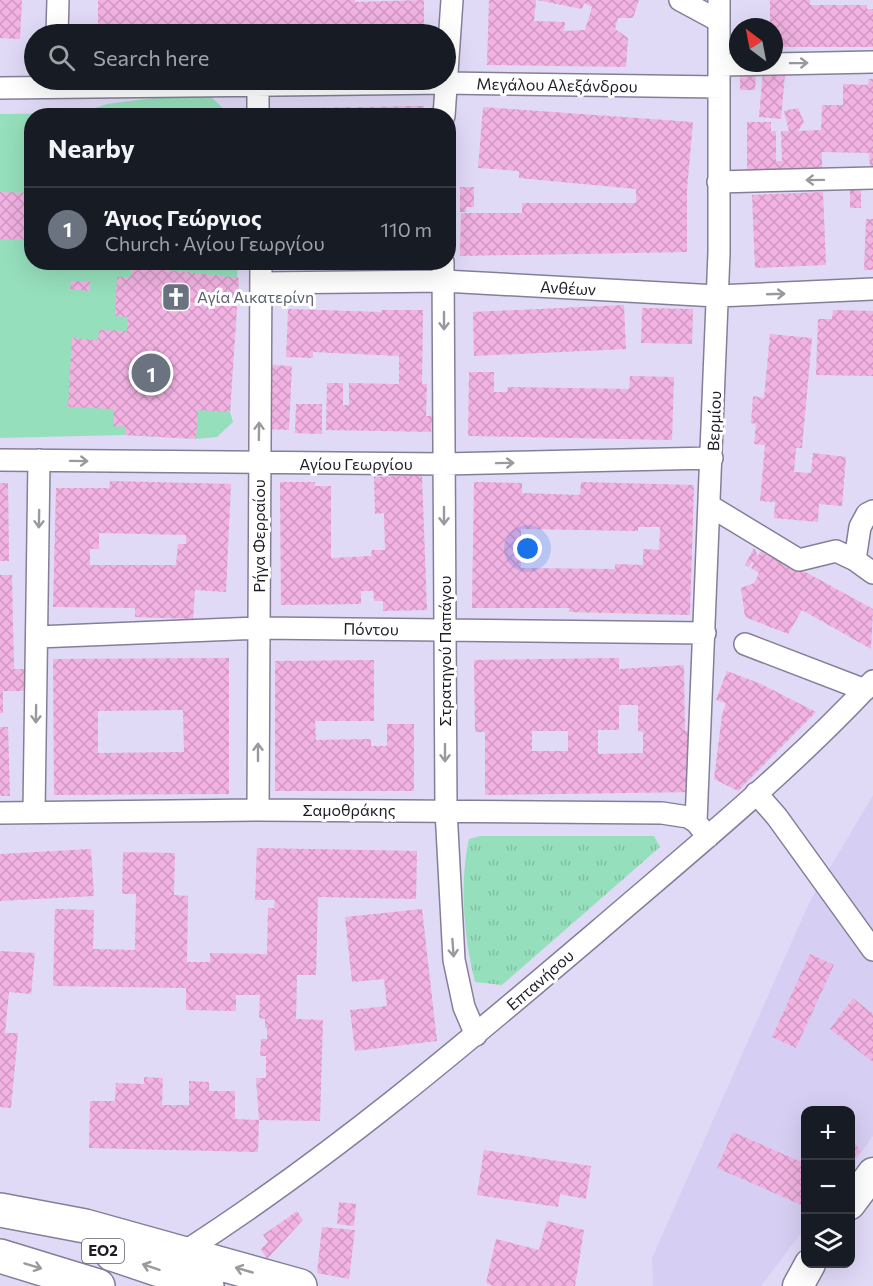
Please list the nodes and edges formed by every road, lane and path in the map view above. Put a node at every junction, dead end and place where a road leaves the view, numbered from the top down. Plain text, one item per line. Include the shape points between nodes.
1 (58, 0) edge
2 (452, 0) edge
3 (680, 0) edge
4 (719, 10) edge
5 (57, 24) edge
6 (450, 24) edge
7 (873, 62) edge
8 (719, 65) junction
9 (456, 83) edge
10 (24, 86) edge
11 (718, 87) junction
12 (0, 88) edge
13 (258, 90) edge
14 (446, 90) edge
15 (258, 108) edge
16 (444, 108) edge
17 (873, 178) edge
18 (718, 182) junction
19 (443, 272) edge
20 (262, 273) edge
21 (873, 290) edge
22 (717, 296) junction
23 (712, 458) junction
24 (0, 460) edge
25 (39, 460) junction
26 (258, 464) junction
27 (444, 465) junction
28 (710, 506) junction
29 (873, 511) edge
30 (855, 560) junction
31 (873, 573) edge
32 (259, 628) junction
33 (445, 629) junction
34 (705, 633) junction
35 (37, 637) junction
36 (745, 644) dead end
37 (869, 685) edge
38 (756, 794) junction
39 (258, 810) junction
40 (446, 810) junction
41 (34, 812) junction
42 (0, 813) edge
43 (702, 829) junction
44 (873, 950) edge
45 (476, 1035) junction
46 (873, 1173) edge
47 (855, 1197) edge
48 (0, 1212) edge
49 (184, 1252) junction
50 (0, 1256) edge
51 (807, 1268) edge
52 (74, 1281) edge
53 (98, 1286) edge
54 (207, 1286) edge
55 (300, 1286) edge
56 (798, 1286) edge

1 - 5 street
2 - 6 street
3 - 4 street
4 - 8 street, Βερμίου
8 -> 7 street
8 - 11 street, Βερμίου
9 - 11 street, Μεγάλου Αλεξάνδρου
10 - 12 street, Μεγάλου Αλεξάνδρου
11 - 18 street, Βερμίου
13 - 15 street
14 - 16 street
17 -> 18 street
18 - 22 street, Βερμίου
19 - 20 street, Ανθέων
19 - 22 street, Ανθέων
19 -> 27 street, Στρατηγού Παπάγου
26 -> 20 street, Ρήγα Φερραίου
22 -> 21 street, Ανθέων
22 - 23 street, Βερμίου
27 -> 23 street, Αγίου Γεωργίου
23 - 28 street, Βερμίου
24 - 25 street, Αγίου Γεωργίου
25 -> 26 street, Αγίου Γεωργίου
25 -> 35 street
26 - 27 street, Αγίου Γεωργίου
26 - 32 street, Ρήγα Φερραίου
27 -> 33 street, Στρατηγού Παπάγου
28 - 30 street via 799,560 836,551
28 - 34 street, Βερμίου
29 - 30 street via 860,527
30 - 31 street
32 - 33 street, Πόντου
32 - 35 street, Πόντου
39 -> 32 street, Ρήγα Φερραίου
33 - 34 street, Πόντου
33 -> 40 street, Στρατηγού Παπάγου
34 - 43 street, Βερμίου
35 -> 41 street
36 - 37 street
37 - 38 street, Επτανήσου
38 - 43 street, Επτανήσου
38 - 44 street
39 - 40 street, Σαμοθράκης
39 - 41 street, Σαμοθράκης
40 - 43 street, Σαμοθράκης via 662,813 688,817
40 -> 45 street, Στρατηγού Παπάγου via 454,960 464,1007
41 - 42 street, Σαμοθράκης
43 - 45 street, Επτανήσου
45 - 49 street, Επτανήσου via 363,1126
46 - 47 main road
48 - 49 main road via 85,1226
54 -> 48 main road, ΕΟ2
55 -> 49 main road
50 -> 52 main road, ΕΟ2
51 - 56 main road
52 - 53 main road, ΕΟ2

